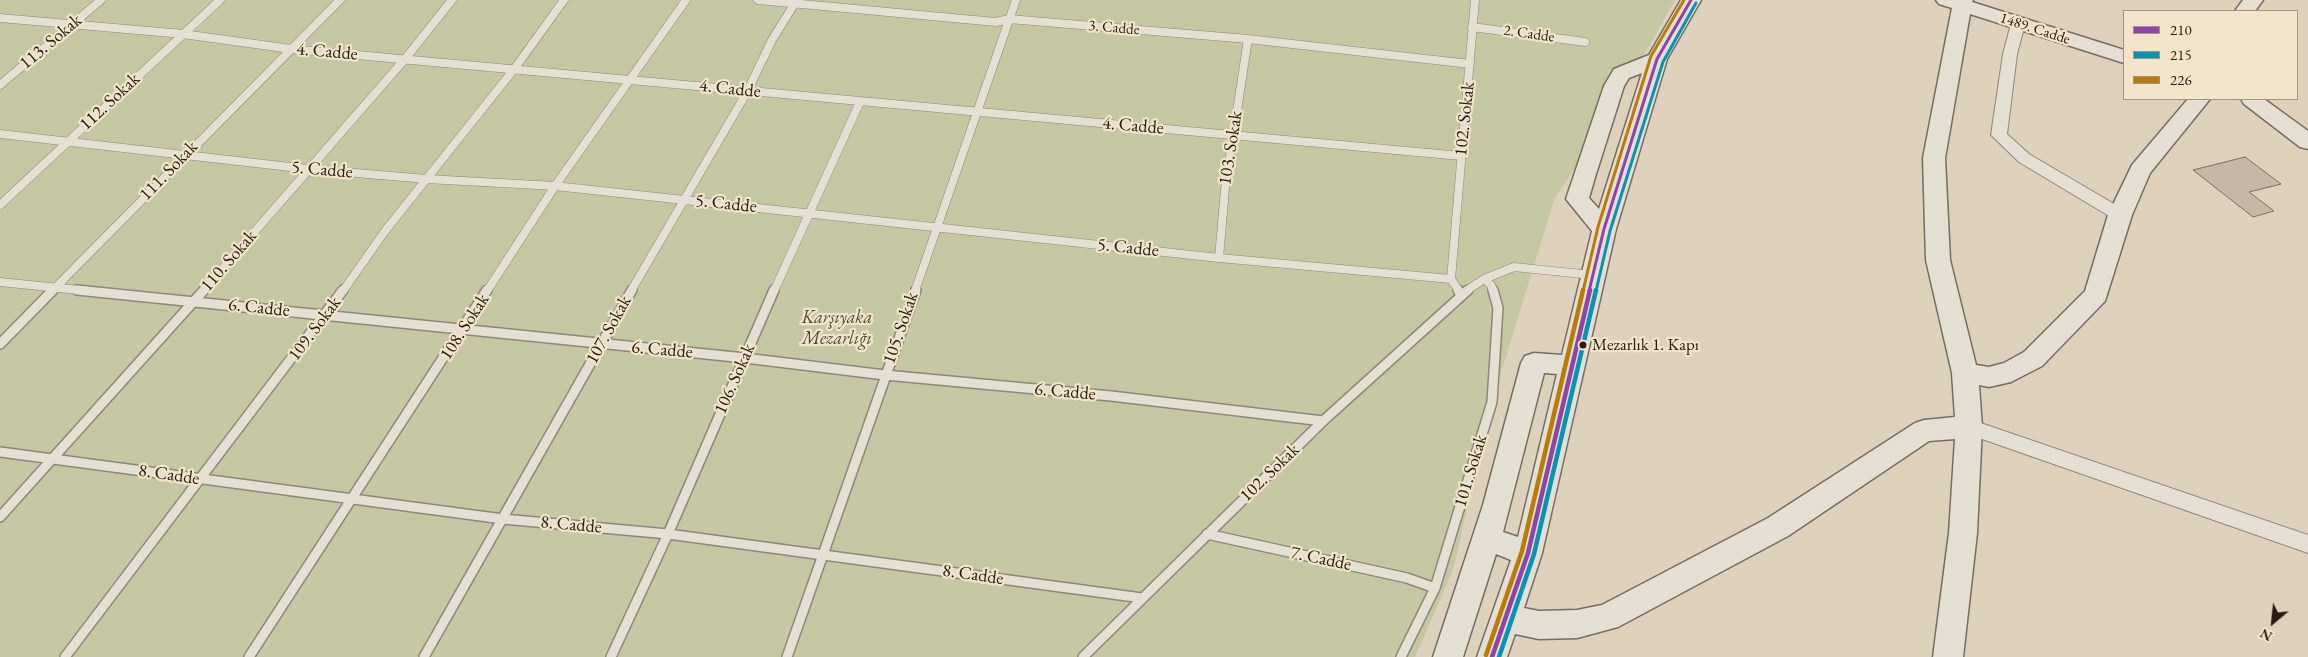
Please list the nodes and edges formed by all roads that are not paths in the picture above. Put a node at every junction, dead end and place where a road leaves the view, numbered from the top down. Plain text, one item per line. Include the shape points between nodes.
1 (101, 0) edge
2 (220, 0) edge
3 (340, 0) edge
4 (452, 0) edge
5 (564, 0) edge
6 (686, 0) edge
7 (758, 0) edge
8 (1016, 0) edge
9 (1475, 0) edge
10 (1690, 0) edge
11 (1995, 0) edge
12 (1957, 2) edge
13 (795, 3) junction
14 (0, 18) edge
15 (1009, 19) junction
16 (73, 24) junction
17 (2018, 24) junction
18 (1472, 27) junction
19 (183, 34) junction
20 (1248, 39) junction
21 (1585, 42) dead end
22 (2123, 42) edge
23 (292, 49) junction
24 (2123, 57) edge
25 (405, 59) junction
26 (1657, 59) junction
27 (1470, 64) junction
28 (515, 68) junction
29 (628, 78) junction
30 (0, 85) edge
31 (747, 92) junction
32 (2198, 100) edge
33 (2251, 100) edge
34 (860, 102) junction
35 (978, 112) junction
36 (0, 134) edge
37 (1234, 135) junction
38 (66, 142) junction
39 (2308, 142) edge
40 (185, 154) junction
41 (1460, 156) junction
42 (308, 169) junction
43 (428, 179) junction
44 (555, 186) junction
45 (683, 200) junction
46 (0, 205) edge
47 (808, 213) junction
48 (2120, 215) junction
49 (936, 228) junction
50 (1604, 229) junction
51 (1219, 258) junction
52 (1592, 275) junction
53 (1484, 278) junction
54 (1451, 279) junction
55 (0, 282) edge
56 (55, 288) junction
57 (1461, 295) junction
58 (195, 301) junction
59 (326, 315) junction
60 (463, 330) junction
61 (0, 344) edge
62 (600, 345) junction
63 (744, 358) junction
64 (1571, 365) junction
65 (885, 374) junction
66 (1965, 374) junction
67 (1323, 422) junction
68 (1968, 427) junction
69 (0, 452) edge
70 (52, 458) junction
71 (200, 479) junction
72 (350, 500) junction
73 (0, 517) edge
74 (503, 520) junction
75 (668, 534) junction
76 (1207, 534) junction
77 (1486, 538) junction
78 (2308, 544) edge
79 (1528, 553) junction
80 (824, 555) junction
81 (1435, 588) junction
82 (1142, 598) junction
83 (1507, 619) junction
84 (65, 657) edge
85 (249, 657) edge
86 (424, 657) edge
87 (611, 657) edge
88 (787, 657) edge
89 (1084, 657) edge
90 (1401, 657) edge
91 (1448, 657) edge
92 (1492, 657) edge
93 (1948, 657) edge

1 - 16 lane, 113. Sokak
2 - 19 lane, 112. Sokak
3 - 23 lane, 111. Sokak
4 - 25 lane, 110. Sokak
5 - 28 lane, 109. Sokak
6 - 29 lane, 108. Sokak
7 - 13 lane, 3. Cadde
8 - 15 lane, 105. Sokak
9 - 18 lane, 102. Sokak
10 - 26 street
11 - 22 street, 1489. Cadde
12 - 17 street, 1489. Cadde
12 - 66 street via 1934,158 1938,260
13 - 15 lane, 3. Cadde via 996,22
13 - 31 lane, 107. Sokak via 772,40
14 - 16 lane, 4. Cadde
15 - 20 lane, 3. Cadde
15 - 35 lane, 105. Sokak
16 - 19 lane, 4. Cadde
16 - 30 lane, 113. Sokak
17 - 24 street, 1489. Cadde
17 - 48 street via 2010,54 1998,135 2024,158
18 - 21 lane, 2. Cadde
18 - 27 lane, 102. Sokak
19 - 23 lane, 4. Cadde
19 - 38 lane, 112. Sokak
20 - 27 lane, 3. Cadde
20 - 37 lane, 103. Sokak
23 - 25 lane, 4. Cadde
23 - 40 lane, 111. Sokak
25 - 28 lane, 4. Cadde
25 - 42 lane, 110. Sokak
26 - 50 street
26 - 50 street via 1621,74 1614,86 1577,199
27 - 41 lane, 102. Sokak
28 - 29 lane, 4. Cadde
28 - 43 lane, 109. Sokak
29 - 31 lane, 4. Cadde
29 - 44 lane, 108. Sokak
31 - 34 lane, 4. Cadde
31 - 45 lane, 107. Sokak
32 - 48 street via 2140,170
33 - 39 street
34 - 35 lane, 4. Cadde
34 - 47 lane, 106. Sokak
35 - 37 lane, 4. Cadde
35 - 49 lane, 105. Sokak
36 - 38 lane, 5. Cadde
37 - 41 lane, 4. Cadde
37 - 51 lane, 103. Sokak
38 - 40 lane, 5. Cadde
38 - 46 lane, 112. Sokak
40 - 42 lane, 5. Cadde
40 - 56 lane, 111. Sokak
41 - 54 lane, 102. Sokak
42 - 43 lane, 5. Cadde
42 - 58 lane, 110. Sokak
43 - 44 lane, 5. Cadde
43 - 59 lane, 109. Sokak via 385,231
44 - 45 lane, 5. Cadde
44 - 60 lane, 108. Sokak
45 - 47 lane, 5. Cadde
45 - 62 lane, 107. Sokak
47 - 49 lane, 5. Cadde
47 - 63 lane, 106. Sokak
48 - 66 street via 2096,296 2034,359 2011,372 1989,377
49 - 51 lane, 5. Cadde
49 - 65 lane, 105. Sokak
50 - 52 street
51 - 54 lane, 5. Cadde
52 - 53 lane, 102. Sokak via 1514,267
52 - 64 street
53 - 57 lane, 102. Sokak
53 - 81 lane, 101. Sokak via 1491,285 1498,308 1492,402
54 - 57 lane
55 - 56 lane, 6. Cadde
56 - 58 lane, 6. Cadde
56 - 61 lane, 111. Sokak
57 - 67 lane, 102. Sokak
58 - 59 lane, 6. Cadde
58 - 70 lane, 110. Sokak
59 - 60 lane, 6. Cadde
59 - 71 lane, 109. Sokak
60 - 62 lane, 6. Cadde
60 - 72 lane, 108. Sokak
62 - 63 lane, 6. Cadde
62 - 74 lane, 107. Sokak
63 - 65 lane, 6. Cadde
63 - 75 lane, 106. Sokak
64 - 77 street via 1534,364
64 - 79 street
65 - 67 lane, 6. Cadde via 1112,396
65 - 80 lane, 105. Sokak
66 - 68 street
67 - 76 lane, 102. Sokak
68 - 78 street
68 - 83 street via 1924,430 1778,527 1607,617 1577,624 1539,625
68 - 93 street via 1963,533
69 - 70 lane, 8. Cadde
70 - 71 lane, 8. Cadde
70 - 73 lane, 110. Sokak
71 - 72 lane, 8. Cadde
71 - 84 lane, 109. Sokak
72 - 74 lane, 8. Cadde
72 - 85 lane, 108. Sokak
74 - 75 lane, 8. Cadde
74 - 86 lane, 107. Sokak
75 - 80 lane, 8. Cadde
75 - 87 lane, 106. Sokak
76 - 81 lane, 7. Cadde via 1407,578
76 - 82 lane, 102. Sokak
77 - 79 street
77 - 91 street
79 - 83 street
80 - 82 lane, 8. Cadde
80 - 88 lane, 105. Sokak
81 - 90 lane, 101. Sokak
82 - 89 lane, 102. Sokak
83 - 92 street

